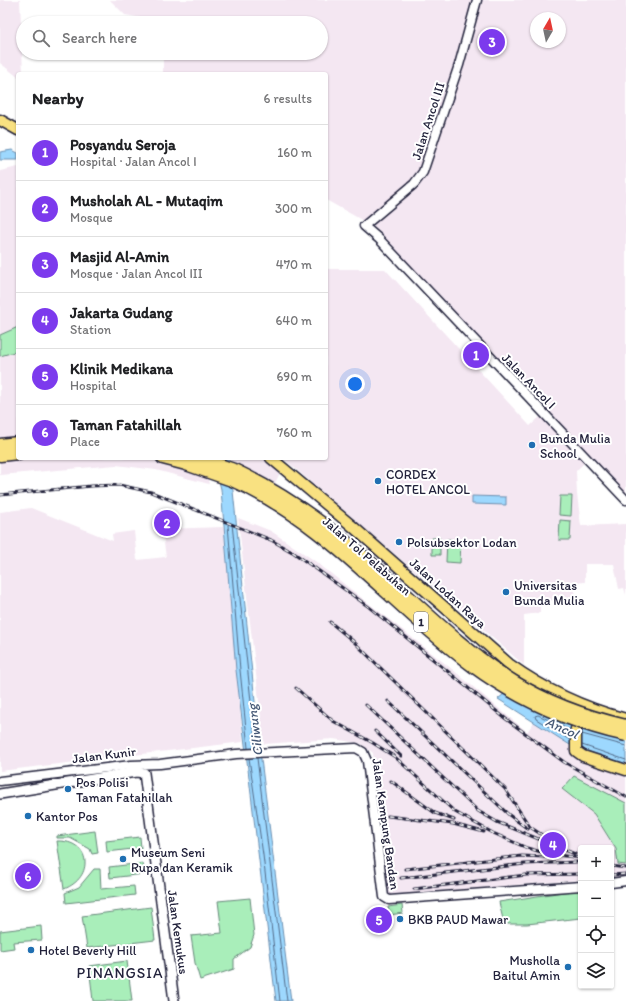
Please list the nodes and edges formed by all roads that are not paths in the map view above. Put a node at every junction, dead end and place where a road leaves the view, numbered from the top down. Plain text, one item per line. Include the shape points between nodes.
1 (477, 0) edge
2 (0, 120) edge
3 (16, 129) edge
4 (364, 226) joint
5 (16, 443) edge
6 (0, 445) edge
7 (16, 453) edge
8 (0, 455) edge
9 (171, 460) edge
10 (205, 460) edge
11 (273, 460) edge
12 (626, 500) edge
13 (582, 708) junction
14 (626, 719) edge
15 (626, 726) edge
16 (626, 735) edge
17 (265, 752) joint
18 (626, 770) edge
19 (142, 772) joint
20 (0, 780) edge
21 (0, 794) edge
22 (626, 881) edge
23 (614, 883) edge
24 (578, 886) edge
25 (174, 1001) edge

1 - 4 street, Jalan Ancol III via 459,65 423,172 414,184
2 - 3 highway
4 - 12 street, Jalan Ancol I
5 - 6 highway
7 - 8 highway
9 - 16 highway, Jalan Tol Pelabuhan / 1, bridge via 232,480 290,511 338,547 472,666 501,684 564,716
10 - 15 highway, Jalan Tol Pelabuhan / 1, bridge via 261,483 319,520 459,642 514,681 582,714
11 - 13 highway, Jalan Lodan Raya / 1 via 509,664
13 - 14 highway, Jalan Lodan Raya / 1
13 - 18 highway, bridge via 576,729 575,748 583,756
17 - 20 street, Jalan Kunir via 134,762
17 - 24 street, Jalan Kampung Bandan via 350,747 363,752 367,761 384,897 388,899
19 - 21 main road, Jalan Kunir
19 - 25 main road, Jalan Kemukus
22 - 23 street

